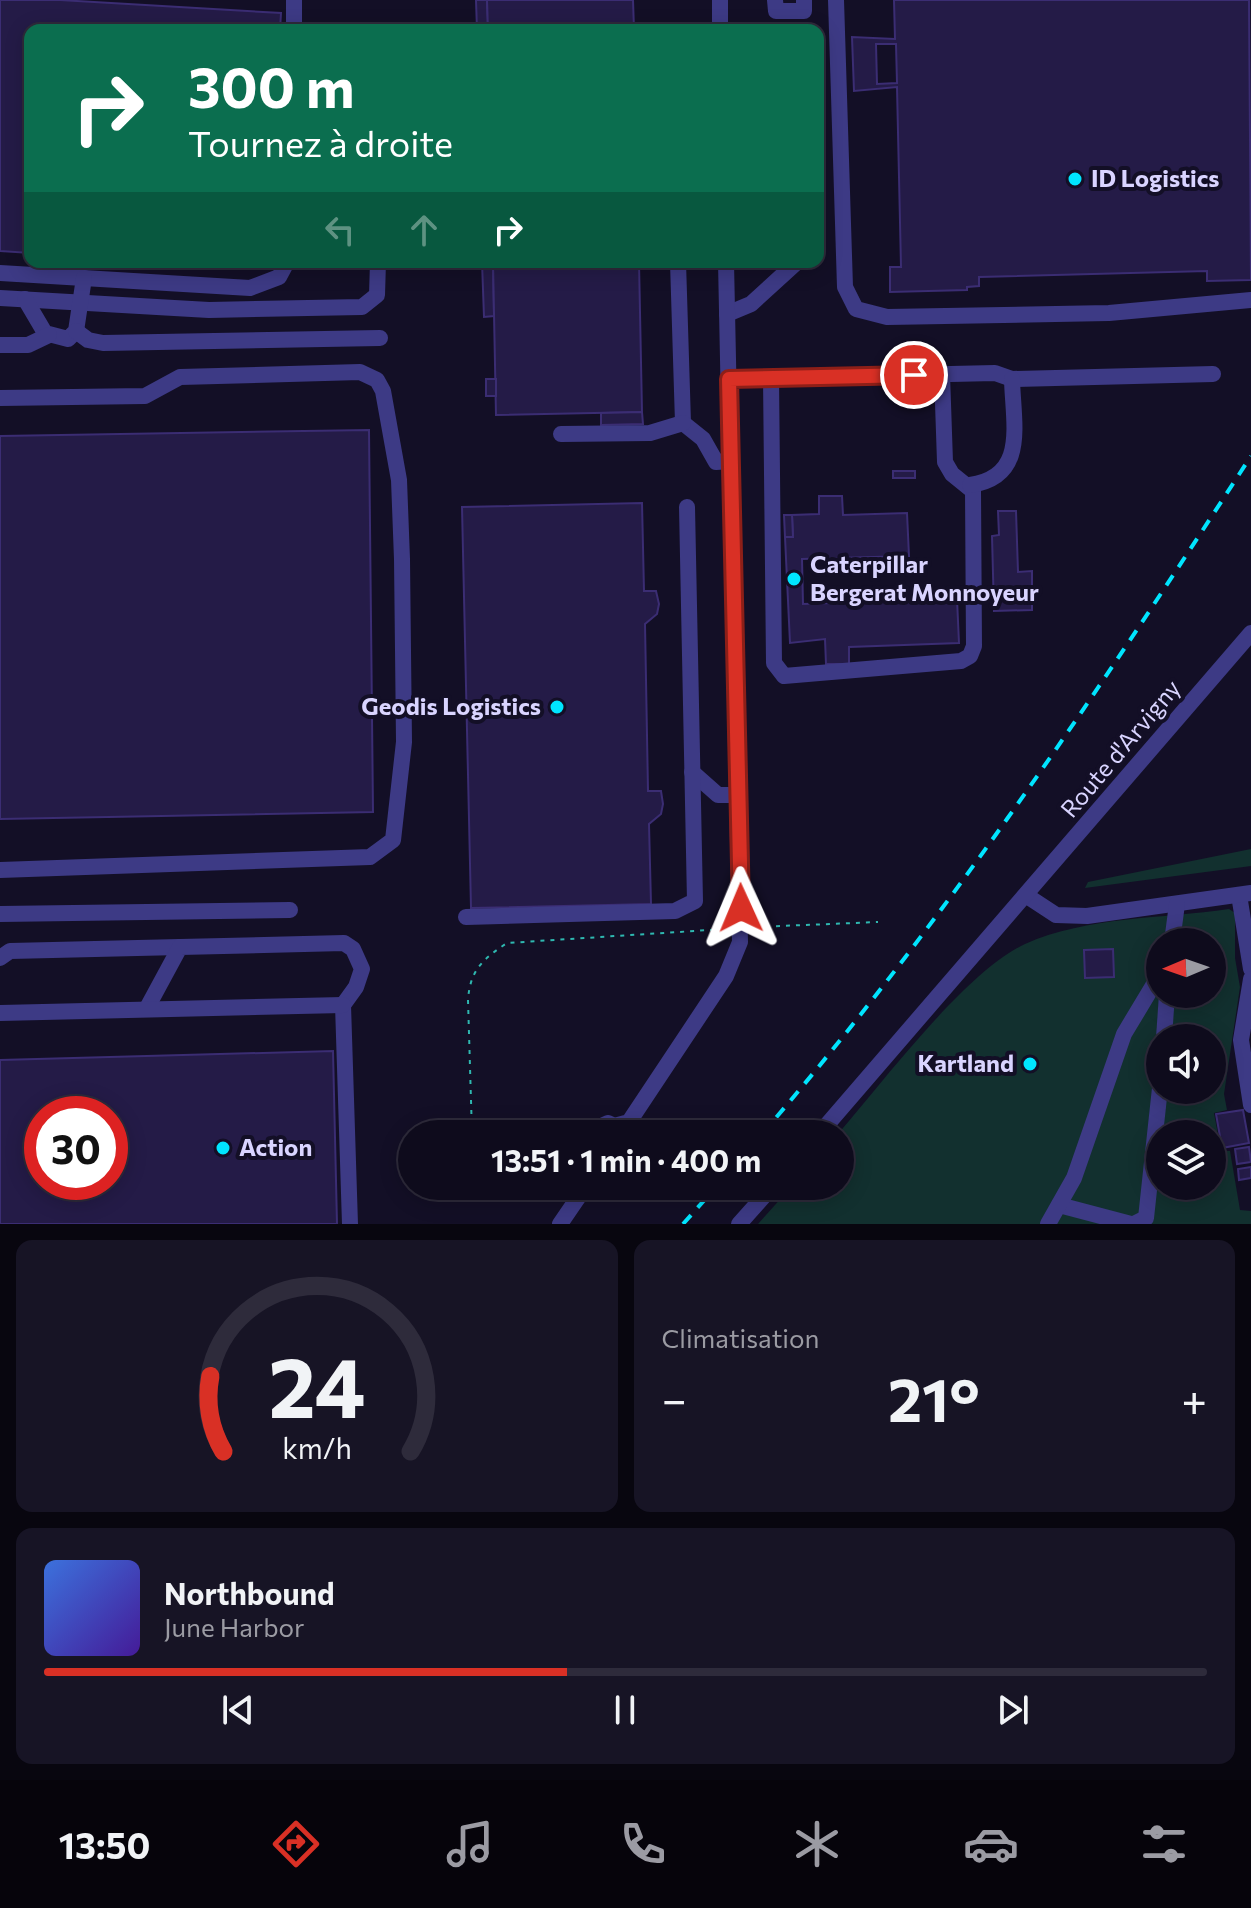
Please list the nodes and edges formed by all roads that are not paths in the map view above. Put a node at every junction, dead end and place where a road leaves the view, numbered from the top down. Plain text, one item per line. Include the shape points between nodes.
1 (294, 0) edge
2 (720, 0) edge
3 (775, 0) edge
4 (804, 0) edge
5 (836, 0) edge
6 (294, 24) edge
7 (720, 24) edge
8 (824, 65) edge
9 (836, 65) junction
10 (284, 268) edge
11 (378, 268) edge
12 (678, 268) edge
13 (726, 268) edge
14 (790, 268) edge
15 (0, 273) edge
16 (84, 278) junction
17 (0, 298) edge
18 (25, 299) junction
19 (1251, 300) edge
20 (81, 302) junction
21 (727, 314) junction
22 (76, 331) junction
23 (49, 335) junction
24 (380, 338) dead end
25 (0, 345) edge
26 (942, 374) junction
27 (1213, 374) dead end
28 (771, 378) junction
29 (729, 379) junction
30 (1012, 379) junction
31 (0, 398) edge
32 (683, 423) junction
33 (561, 434) dead end
34 (730, 461) junction
35 (970, 485) junction
36 (687, 507) dead end
37 (1251, 633) edge
38 (692, 772) junction
39 (738, 795) junction
40 (0, 870) edge
41 (1245, 894) edge
42 (1027, 896) junction
43 (1177, 904) junction
44 (290, 910) dead end
45 (0, 914) edge
46 (466, 917) dead end
47 (1246, 920) edge
48 (1174, 928) edge
49 (180, 947) junction
50 (0, 957) edge
51 (1251, 969) edge
52 (1251, 979) edge
53 (1146, 997) edge
54 (343, 1005) junction
55 (147, 1008) junction
56 (0, 1013) edge
57 (1247, 1055) edge
58 (1158, 1104) edge
59 (1251, 1105) edge
60 (630, 1120) edge
61 (831, 1120) edge
62 (576, 1200) edge
63 (760, 1200) edge
64 (1059, 1205) junction
65 (350, 1224) edge
66 (560, 1224) edge
67 (739, 1224) edge
68 (1048, 1224) edge
69 (1133, 1224) edge

1 - 6 street
2 - 7 street
3 - 4 street via 776,11 804,11
5 - 9 street
8 - 9 street
9 - 19 street via 845,287 856,309 887,317 1077,314
10 - 16 street via 279,277 250,288
11 - 20 street via 377,295 362,307 209,310
12 - 32 street
13 - 21 street
14 - 21 street via 751,304
15 - 16 street
16 - 20 street
17 - 18 street
18 - 20 street
18 - 23 street
20 - 22 street
21 - 29 street
22 - 23 street via 68,339
22 - 24 street via 103,343
23 - 25 street via 28,345
26 - 28 street
26 - 30 street via 995,373
26 - 35 street via 945,462 952,474
27 - 30 street
28 - 29 street
28 - 35 street via 774,663 784,676 961,661 970,656
29 - 34 street
30 - 35 street via 1014,443 1006,469 997,479
31 - 40 street via 145,396 180,377 360,372 377,380 399,480 404,742 393,840 370,857
32 - 33 street via 650,433
32 - 34 street via 703,439 716,462
34 - 39 street
36 - 38 street
37 - 42 street, Route d'Arvigny
38 - 39 street via 718,795
38 - 46 street via 695,901 675,911
39 - 60 street via 741,928 735,958
41 - 43 street
41 - 47 street
42 - 43 street via 1056,915
42 - 61 street, Route d'Arvigny
43 - 48 street
44 - 45 street
47 - 51 street
49 - 50 street via 10,951
49 - 54 street via 344,943 362,969
49 - 55 street
52 - 57 street via 1241,1040
53 - 64 street via 1124,1034 1074,1178
54 - 55 street
54 - 65 street
55 - 56 street
57 - 59 street
58 - 69 street via 1146,1218
62 - 66 street
63 - 67 street
64 - 68 street
64 - 69 street

